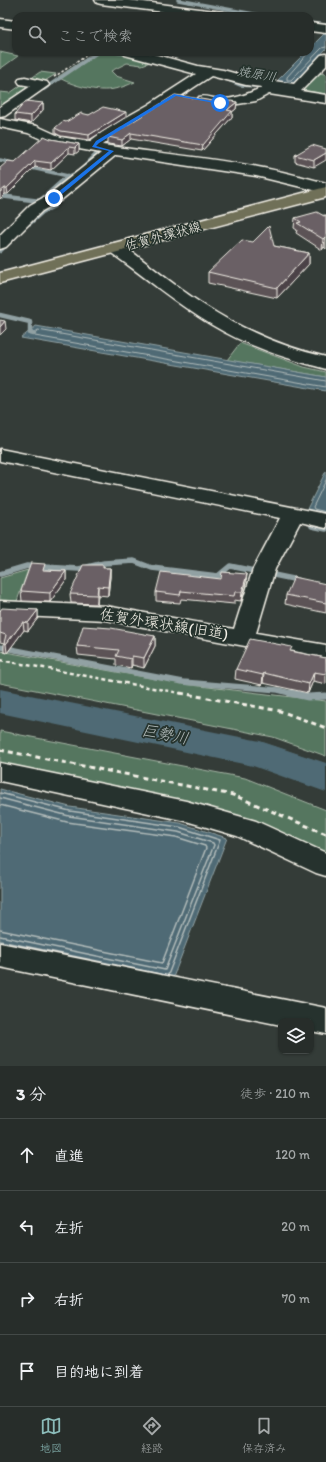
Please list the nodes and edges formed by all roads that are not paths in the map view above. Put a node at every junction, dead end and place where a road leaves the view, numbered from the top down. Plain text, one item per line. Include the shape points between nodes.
1 (101, 0) edge
2 (192, 12) edge
3 (0, 23) edge
4 (12, 24) edge
5 (314, 28) edge
6 (326, 29) edge
7 (143, 56) edge
8 (326, 58) edge
9 (204, 74) junction
10 (25, 81) dead end
11 (175, 95) junction
12 (326, 99) edge
13 (0, 113) edge
14 (0, 123) edge
15 (102, 147) junction
16 (326, 188) edge
17 (326, 192) edge
18 (0, 222) edge
19 (18, 225) junction
20 (0, 244) edge
21 (116, 248) junction
22 (0, 278) edge
23 (326, 363) edge
24 (0, 455) edge
25 (312, 519) edge
26 (0, 608) edge
27 (243, 637) junction
28 (326, 653) edge
29 (0, 772) edge
30 (326, 865) edge
31 (0, 954) edge
32 (326, 1021) edge

1 - 2 street
3 - 4 street
5 - 6 street
7 - 9 street
8 - 9 street via 297,88 246,82 223,74
9 - 11 street
10 - 13 street via 42,85
11 - 12 street via 220,103 251,98 267,90
11 - 15 street
14 - 15 street via 32,129 57,141
15 - 16 street via 256,171
15 - 19 street via 54,198 36,208
17 - 21 main road, 佐賀外環状線
18 - 19 street
19 - 20 street
21 - 22 main road, 佐賀外環状線
21 - 23 street via 205,313 268,345
24 - 25 street
25 - 27 street via 262,573
26 - 27 street, 佐賀外環状線(旧道) via 106,613
27 - 28 street, 佐賀外環状線(旧道)
29 - 30 street via 186,811 246,828
31 - 32 street

